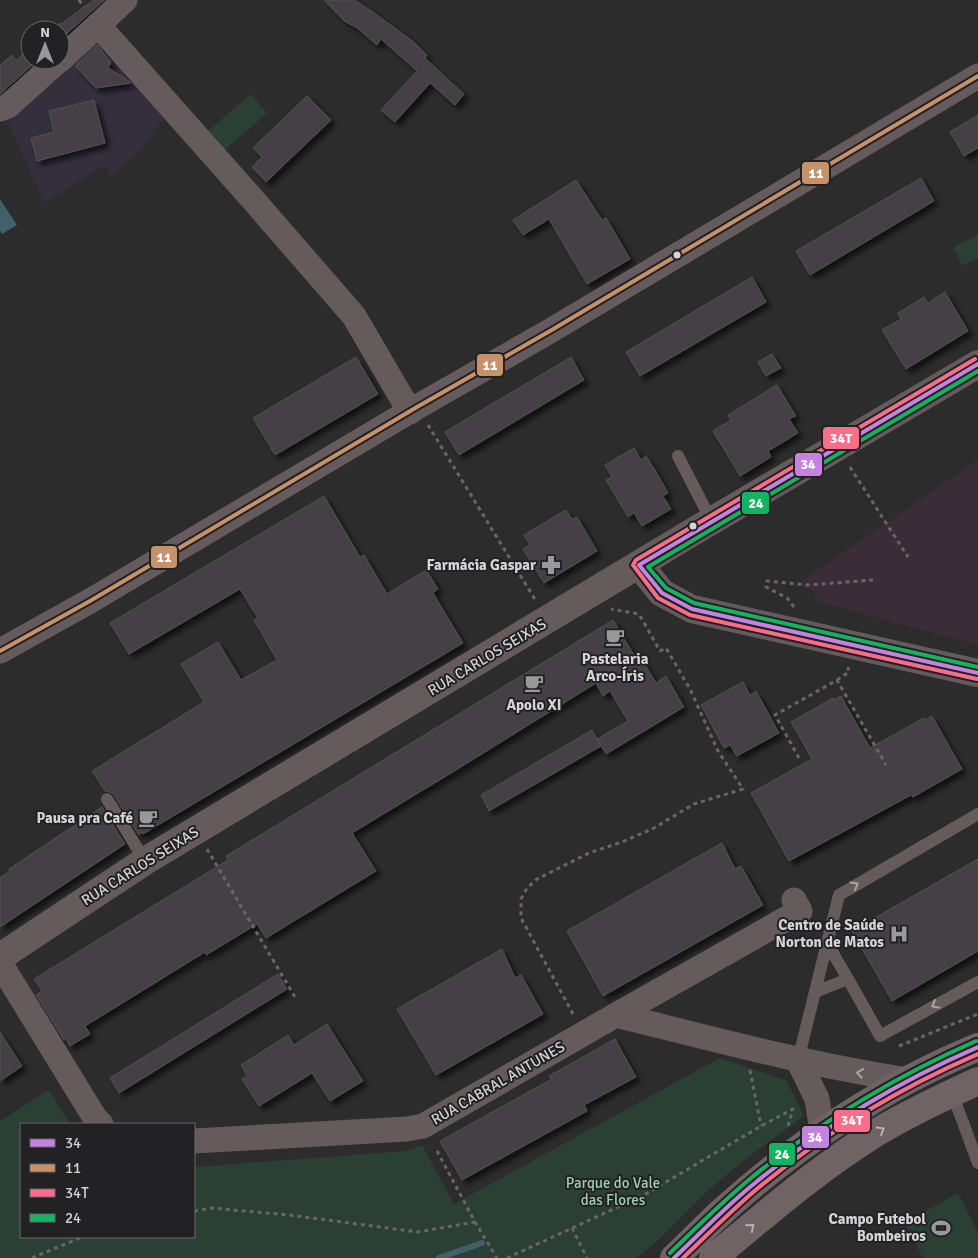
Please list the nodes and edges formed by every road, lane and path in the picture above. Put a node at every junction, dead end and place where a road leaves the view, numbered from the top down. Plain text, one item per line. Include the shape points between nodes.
1 (125, 0) edge
2 (98, 25) junction
3 (70, 51) edge
4 (49, 70) edge
5 (978, 76) edge
6 (0, 109) edge
7 (978, 364) edge
8 (413, 409) junction
9 (678, 456) dead end
10 (850, 466) dead end
11 (712, 522) junction
12 (908, 557) dead end
13 (639, 566) junction
14 (873, 580) dead end
15 (530, 592) dead end
16 (607, 608) dead end
17 (797, 610) dead end
18 (0, 651) edge
19 (978, 672) edge
20 (799, 758) dead end
21 (886, 765) dead end
22 (107, 799) dead end
23 (978, 814) edge
24 (145, 861) junction
25 (216, 864) dead end
26 (794, 900) dead end
27 (827, 943) junction
28 (0, 958) edge
29 (0, 963) edge
30 (848, 979) junction
31 (978, 982) edge
32 (815, 992) junction
33 (295, 997) dead end
34 (978, 1014) edge
35 (616, 1015) junction
36 (584, 1034) junction
37 (746, 1047) junction
38 (897, 1047) dead end
39 (978, 1047) edge
40 (798, 1060) junction
41 (908, 1080) junction
42 (978, 1081) edge
43 (952, 1093) junction
44 (793, 1109) dead end
45 (100, 1123) edge
46 (762, 1126) junction
47 (822, 1132) junction
48 (195, 1141) edge
49 (437, 1151) dead end
50 (978, 1163) edge
51 (195, 1211) edge
52 (475, 1222) junction
53 (572, 1228) junction
54 (80, 1238) edge
55 (32, 1258) edge
56 (497, 1258) edge
57 (507, 1258) edge
58 (586, 1258) edge
59 (674, 1258) edge
60 (713, 1258) edge

1 - 2 street
2 - 3 street
2 - 8 street via 354,316
4 - 6 street via 8,106
5 - 8 street
7 - 11 street, RUA CARLOS SEIXAS
8 - 15 path
8 - 18 street
9 - 11 lane
10 - 12 path
11 - 13 street, RUA CARLOS SEIXAS
13 - 19 street via 662,593 692,609
13 - 24 street, RUA CARLOS SEIXAS
14 - 17 path via 808,584 767,581 766,587 787,598
16 - 36 path via 639,614 660,651 666,648 690,689 718,751 744,789 694,804 646,831 557,868 527,888 521,899 521,918
20 - 21 path via 775,715 837,680
22 - 24 lane
27 -> 23 lane via 839,895
24 - 28 street, RUA CARLOS SEIXAS
25 - 33 path
26 - 35 street, RUA CABRAL ANTUNES via 800,911
27 - 30 lane
27 - 32 lane
29 - 45 street
31 -> 30 lane via 880,1036
30 - 32 lane
32 - 40 lane
34 - 38 path
35 - 36 street, RUA CABRAL ANTUNES
35 - 37 street
36 - 48 street, RUA CABRAL ANTUNES via 423,1126
37 - 40 street
37 - 46 path
39 - 41 main road
41 -> 40 street
40 - 47 street via 817,1099
41 - 47 main road
42 - 43 main road
43 - 50 lane
60 -> 43 main road via 834,1162 879,1131
44 - 46 path
46 - 53 path via 644,1195
47 - 59 main road via 727,1207
49 - 52 path
51 - 52 path via 212,1208 289,1215 418,1232
52 - 56 path
53 - 57 path
53 - 58 path
54 - 55 path

